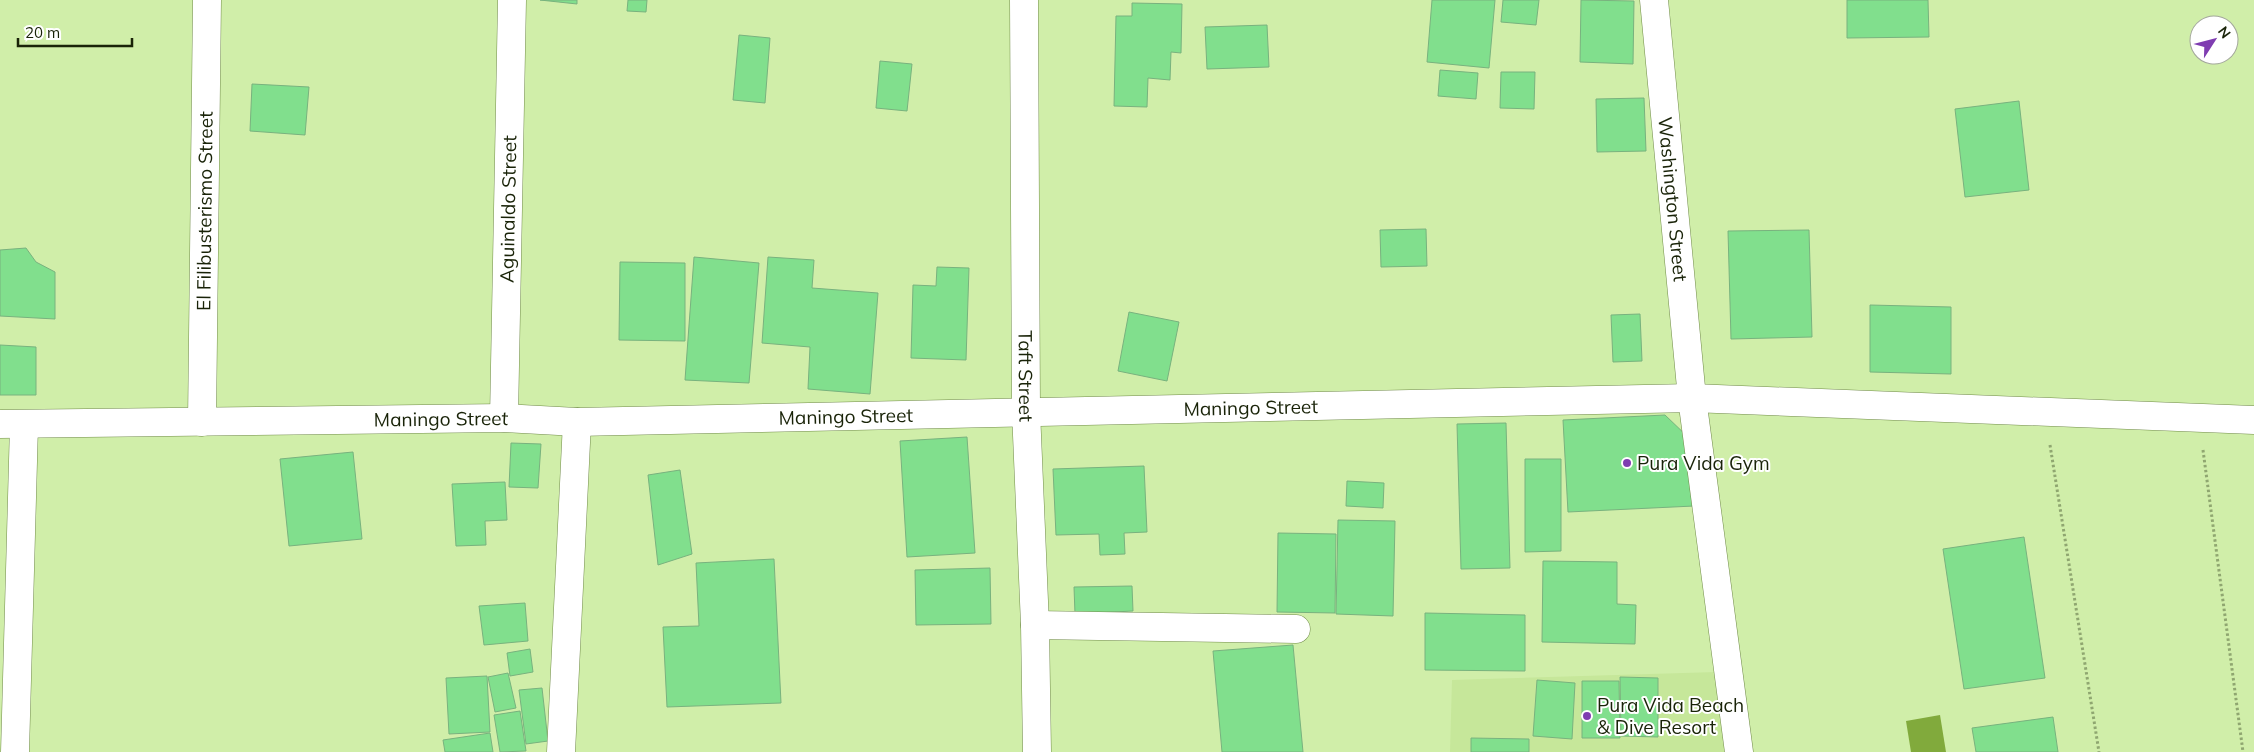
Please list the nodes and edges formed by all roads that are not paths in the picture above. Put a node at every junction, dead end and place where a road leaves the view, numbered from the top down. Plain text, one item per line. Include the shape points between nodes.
1 (206, 0) edge
2 (512, 0) edge
3 (1024, 0) edge
4 (1654, 0) edge
5 (1692, 398) junction
6 (1026, 411) junction
7 (504, 418) junction
8 (2254, 420) edge
9 (202, 422) junction
10 (577, 422) junction
11 (12, 424) edge
12 (1035, 625) junction
13 (1296, 629) dead end
14 (15, 752) edge
15 (560, 752) edge
16 (1037, 752) edge
17 (1739, 752) edge

1 - 9 street, El Filibusterismo Street
2 - 7 street, Aguinaldo Street
3 - 6 street, Taft Street
4 - 5 street, Washington Street
5 - 6 street, Maningo Street
5 - 8 street, Maningo Street
5 - 17 street, Washington Street
6 - 10 street, Maningo Street
6 - 12 street, Taft Street
7 - 9 street, Maningo Street
7 - 10 street, Maningo Street
9 - 11 street, Maningo Street
10 - 15 street
11 - 14 street
12 - 13 street
12 - 16 street, Taft Street

